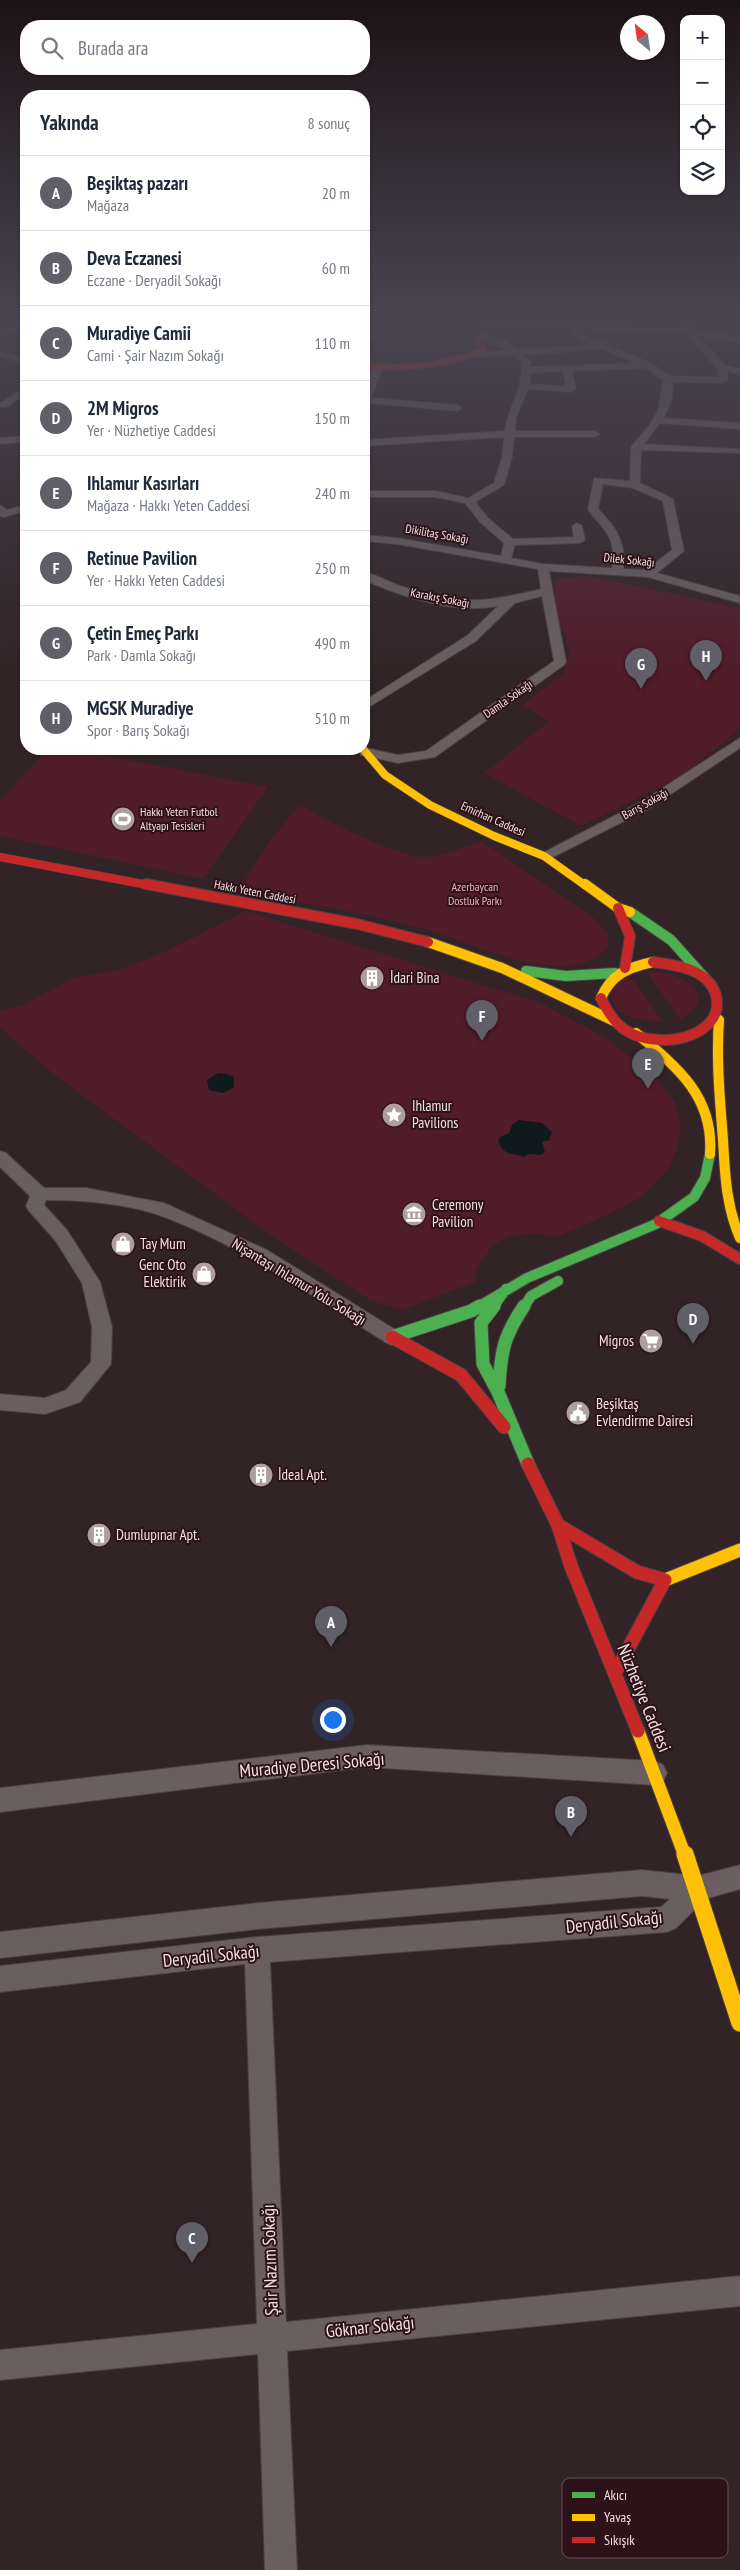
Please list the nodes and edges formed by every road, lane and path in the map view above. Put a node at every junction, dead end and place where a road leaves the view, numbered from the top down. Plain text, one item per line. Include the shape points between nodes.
1 (509, 434) junction
2 (596, 434) dead end
3 (647, 434) edge
4 (20, 439) edge
5 (0, 441) edge
6 (370, 442) edge
7 (636, 447) junction
8 (739, 452) edge
9 (636, 485) junction
10 (370, 494) edge
11 (469, 501) junction
12 (0, 508) edge
13 (20, 510) edge
14 (577, 526) dead end
15 (370, 539) edge
16 (510, 542) junction
17 (505, 560) junction
18 (542, 567) junction
19 (617, 572) junction
20 (648, 574) junction
21 (370, 578) edge
22 (547, 591) junction
23 (512, 599) junction
24 (740, 600) edge
25 (370, 702) edge
26 (740, 742) edge
27 (370, 752) edge
28 (368, 755) edge
29 (0, 856) edge
30 (544, 856) junction
31 (618, 908) junction
32 (502, 968) junction
33 (620, 971) junction
34 (708, 979) junction
35 (725, 982) dead end
36 (725, 1015) junction
37 (614, 1021) junction
38 (636, 1033) junction
39 (0, 1158) edge
40 (40, 1194) junction
41 (659, 1221) junction
42 (740, 1238) edge
43 (601, 1249) junction
44 (740, 1259) edge
45 (506, 1289) junction
46 (392, 1337) junction
47 (498, 1392) junction
48 (0, 1403) edge
49 (518, 1445) junction
50 (558, 1525) junction
51 (740, 1550) edge
52 (665, 1580) junction
53 (615, 1673) junction
54 (655, 1773) junction
55 (0, 1800) edge
56 (740, 1877) edge
57 (698, 1889) junction
58 (0, 1945) edge
59 (258, 1950) junction
60 (0, 1979) edge
61 (740, 2023) edge
62 (740, 2291) edge
63 (272, 2337) junction
64 (0, 2365) edge
65 (282, 2570) edge

1 - 2 street
1 - 6 street
1 - 11 street via 499,485
3 - 7 street
4 - 5 street
7 - 8 street
7 - 9 street
9 - 19 street via 598,480 593,510 617,538 621,554
9 - 20 street via 668,499 678,551
10 - 11 street via 435,494
11 - 16 street, Dikilitaş Sokağı via 484,520
12 - 13 street via 4,514
14 - 16 street via 580,540
15 - 17 street, Dikilitaş Sokağı
16 - 17 street
17 - 18 street, Dikilitaş Sokağı
18 - 19 street, Dilek Sokağı
18 - 22 street, Damla Sokağı
19 - 20 street, Dilek Sokağı
20 - 24 street, Dilek Sokağı
21 - 23 street, Karakış Sokağı via 394,588 463,604 482,605
22 - 23 street, Karakış Sokağı
22 - 27 street, Damla Sokağı via 560,662 430,754 398,759
23 - 25 street via 472,638
26 - 30 street, Barış Sokağı via 685,782 578,841
28 - 30 street, Emirhan Caddesi via 385,774 430,805
29 - 32 street, Hakkı Yeten Caddesi via 357,924 429,942
30 - 31 street, Emirhan Caddesi
31 - 33 street, Emirhan Caddesi via 630,933
31 - 34 street, Emirhan Caddesi via 631,912 673,943
32 - 33 street, Hakkı Yeten Caddesi via 566,976
32 - 37 street, Hakkı Yeten Caddesi
33 - 34 street via 653,962 664,963 691,970
33 - 37 street via 603,988 601,998
34 - 35 street
34 - 36 street via 724,1001
36 - 38 street via 704,1033 690,1038 657,1040
36 - 42 street via 716,1062 725,1183 734,1230
37 - 38 street
38 - 41 street via 689,1081 702,1099 710,1132 710,1159 703,1185 687,1205
39 - 40 street
40 - 46 street, Nişantaşı Ihlamur Yolu Sokağı via 86,1194 158,1208 260,1255
40 - 48 street via 35,1206 61,1235 91,1282 102,1327 101,1364 73,1396 45,1406
41 - 43 street
41 - 44 street via 676,1224 709,1238
43 - 45 street
43 - 47 street, Nüzhetiye Caddesi via 570,1274 531,1296 514,1321 501,1351
45 - 46 street via 484,1305 441,1325
45 - 47 street, Nüzhetiye Caddesi via 482,1324 483,1364
46 - 49 street via 461,1375
47 - 49 street, Nüzhetiye Caddesi
49 - 50 street, Nüzhetiye Caddesi
50 - 52 street via 637,1572
50 - 53 street, Nüzhetiye Caddesi via 571,1566
51 - 52 street
52 - 53 street
53 - 54 street, Nüzhetiye Caddesi
54 - 55 street, Muradiye Deresi Sokağı via 367,1756
54 - 57 street, Nüzhetiye Caddesi
56 - 57 street
57 - 58 street, Deryadil Sokağı via 642,1883 258,1916
57 - 59 street, Deryadil Sokağı via 667,1919
57 - 61 street, Nüzhetiye Caddesi
59 - 60 street, Deryadil Sokağı
59 - 63 street, Şair Nazım Sokağı
62 - 63 street, Göknar Sokağı
63 - 64 street, Göknar Sokağı
63 - 65 street, Şair Nazım Sokağı

